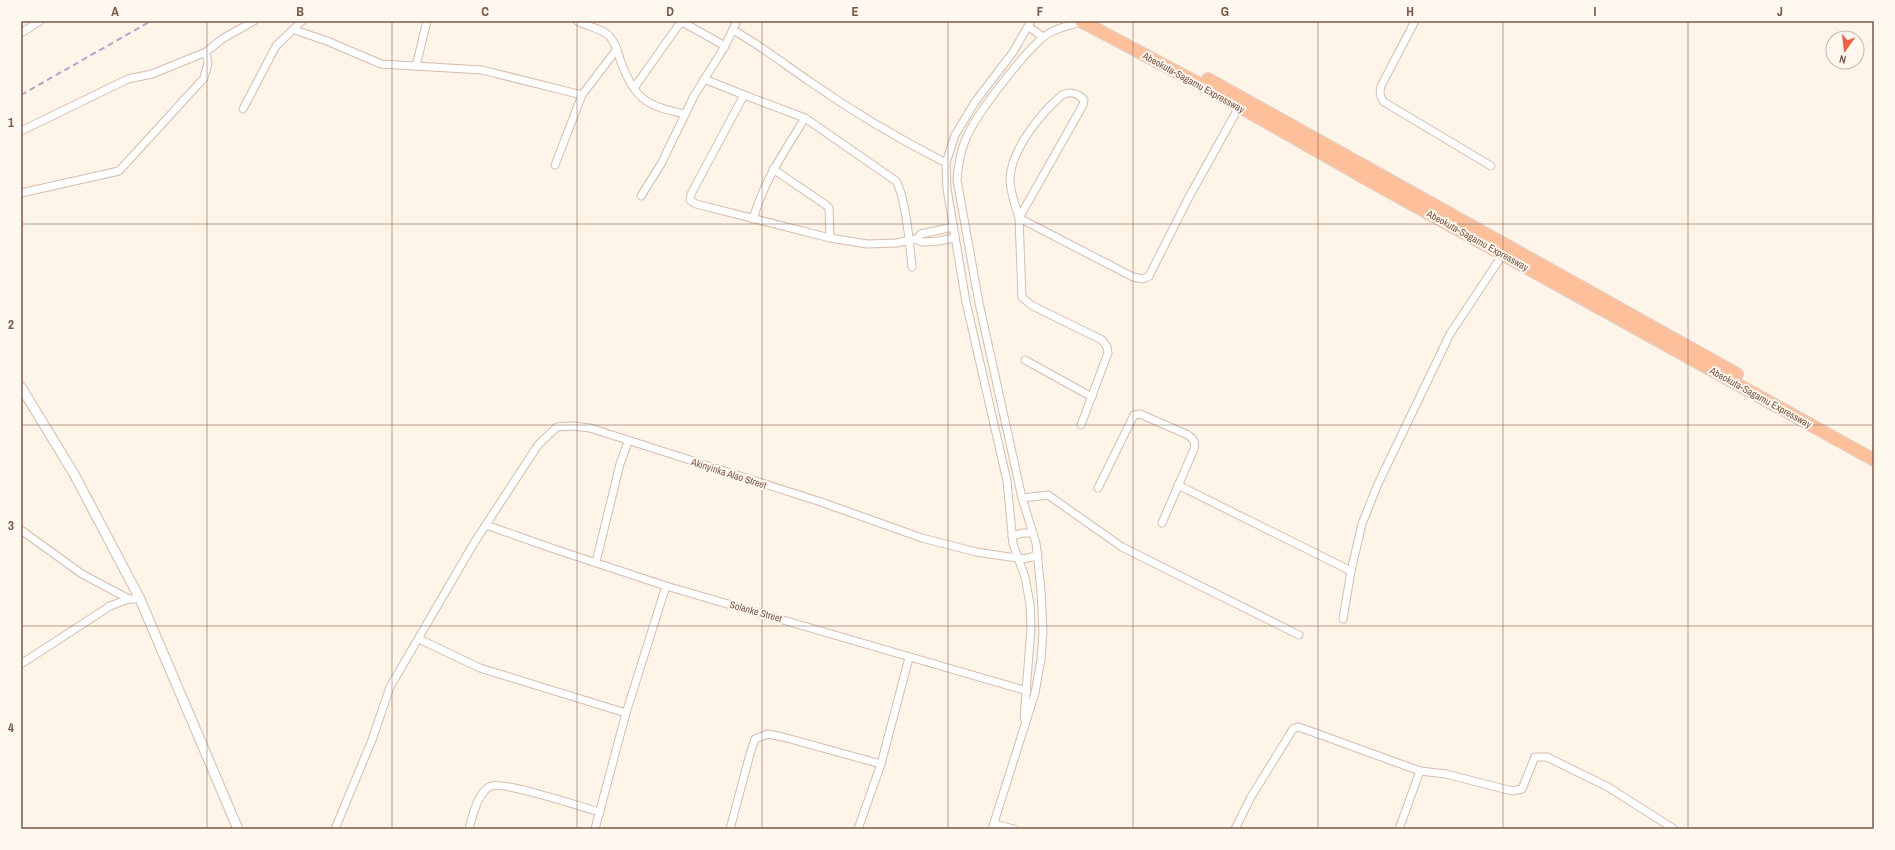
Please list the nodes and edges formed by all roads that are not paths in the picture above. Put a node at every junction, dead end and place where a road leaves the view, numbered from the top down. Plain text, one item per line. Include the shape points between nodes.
1 (40, 21) edge
2 (254, 21) edge
3 (302, 21) edge
4 (427, 21) edge
5 (577, 21) edge
6 (737, 21) edge
7 (1083, 21) edge
8 (1097, 21) edge
9 (1415, 21) edge
10 (1030, 24) edge
11 (294, 30) junction
12 (733, 30) junction
13 (21, 33) edge
14 (1043, 37) junction
15 (725, 46) junction
16 (617, 49) junction
17 (206, 52) junction
18 (1013, 52) junction
19 (1023, 60) junction
20 (416, 66) junction
21 (704, 79) junction
22 (634, 88) junction
23 (582, 95) junction
24 (744, 95) junction
25 (1239, 107) junction
26 (243, 109) dead end
27 (685, 114) junction
28 (805, 118) junction
29 (21, 131) edge
30 (946, 163) junction
31 (555, 165) dead end
32 (1491, 166) dead end
33 (773, 169) junction
34 (21, 193) edge
35 (641, 196) dead end
36 (1019, 218) junction
37 (753, 220) junction
38 (952, 227) junction
39 (830, 238) junction
40 (954, 238) junction
41 (913, 240) junction
42 (1503, 254) junction
43 (912, 268) dead end
44 (1025, 360) dead end
45 (21, 387) edge
46 (1092, 397) junction
47 (1081, 424) dead end
48 (628, 442) junction
49 (1874, 451) edge
50 (1874, 460) edge
51 (1178, 485) junction
52 (1098, 488) dead end
53 (1022, 498) junction
54 (1162, 524) dead end
55 (486, 525) junction
56 (21, 530) edge
57 (1033, 533) junction
58 (1012, 536) junction
59 (1038, 554) junction
60 (1017, 557) junction
61 (596, 562) junction
62 (1351, 571) junction
63 (666, 586) junction
64 (129, 599) junction
65 (140, 599) junction
66 (1343, 619) dead end
67 (1299, 635) dead end
68 (419, 639) junction
69 (909, 658) junction
70 (21, 664) edge
71 (1027, 691) junction
72 (626, 713) junction
73 (1022, 730) junction
74 (881, 764) junction
75 (1420, 771) junction
76 (600, 812) junction
77 (993, 826) edge
78 (238, 829) edge
79 (335, 829) edge
80 (469, 829) edge
81 (595, 829) edge
82 (730, 829) edge
83 (858, 829) edge
84 (1014, 829) edge
85 (1235, 829) edge
86 (1399, 829) edge
87 (1674, 829) edge

1 - 13 street
2 - 17 street via 222,39
3 - 11 street
4 - 20 street
5 - 16 street via 603,32 611,38
6 - 12 street
7 - 14 street
7 - 25 highway, Abeokuta-Sagamu Expressway
8 - 49 highway, Abeokuta-Sagamu Expressway via 1344,154
9 - 32 street via 1381,86 1381,98
10 - 14 street
10 - 18 street
11 - 20 street via 327,40 381,64
11 - 26 street via 276,46
12 - 15 street
12 - 30 street via 762,47 857,113
14 - 19 street
15 - 21 street
15 - 22 street via 680,23
16 - 22 street via 623,70
16 - 23 street
17 - 29 street via 152,74 128,79
17 - 34 street via 208,63 204,78 120,171
18 - 19 street
18 - 30 street via 975,102 955,135
19 - 53 street via 984,109 965,140 957,180 979,303
20 - 23 street via 482,70
21 - 24 street
21 - 27 street
22 - 27 street via 644,101
23 - 31 street
24 - 28 street
24 - 37 street via 696,183 690,200
25 - 36 street via 1149,276 1143,279 1134,277
25 - 42 highway, Abeokuta-Sagamu Expressway
27 - 35 street via 661,164
28 - 33 street
28 - 41 street via 896,181
30 - 38 street
33 - 37 street via 760,195
33 - 39 street via 829,208
36 - 36 street via 1083,105 1082,97 1072,92 1067,92 1055,102 1026,136 1020,148 1011,172 1010,183
36 - 46 street via 1022,297 1031,305 1102,340 1107,347 1108,353
37 - 39 street
38 - 40 street
38 - 41 street via 921,234
39 - 41 street via 867,244
40 - 41 street via 922,242
40 - 58 street via 1007,481
41 - 43 street
42 - 50 highway, Abeokuta-Sagamu Expressway
42 - 62 street via 1450,334 1377,486 1362,524
44 - 46 street
45 - 65 street via 74,474
46 - 47 street
48 - 55 street, Akinyinka Alao Street via 590,428 557,427 538,445
48 - 60 street, Akinyinka Alao Street via 821,502 922,538 976,552
48 - 61 street via 620,464
51 - 52 street via 1194,450 1193,438 1140,414 1134,415 1130,421
51 - 54 street
51 - 62 street
53 - 57 street
53 - 67 street via 1048,495 1122,547
55 - 61 street, Solanke Street
55 - 68 street, Akinyinka Alao Street
56 - 64 street via 82,574
57 - 58 street via 1018,533
57 - 59 street
58 - 60 street
59 - 60 street, Akinyinka Alao Street via 1028,559
59 - 73 street via 1041,659 1035,693
60 - 71 street via 1025,577 1030,604
61 - 63 street, Solanke Street
62 - 66 street
63 - 69 street, Solanke Street via 795,622
63 - 72 street
64 - 65 street
64 - 70 street via 110,606
65 - 78 street
68 - 72 street via 480,668
68 - 79 street, Akinyinka Alao Street via 390,687 372,740
69 - 71 street, Solanke Street
69 - 74 street
71 - 73 street
72 - 76 street
73 - 77 street
74 - 82 street via 768,734 755,739
74 - 83 street
75 - 85 street via 1298,727 1292,729
75 - 86 street
75 - 87 street via 1446,774 1518,791 1522,789 1535,757 1547,757 1608,787
76 - 80 street via 513,787 492,786 485,790 474,810
76 - 81 street
77 - 84 street

